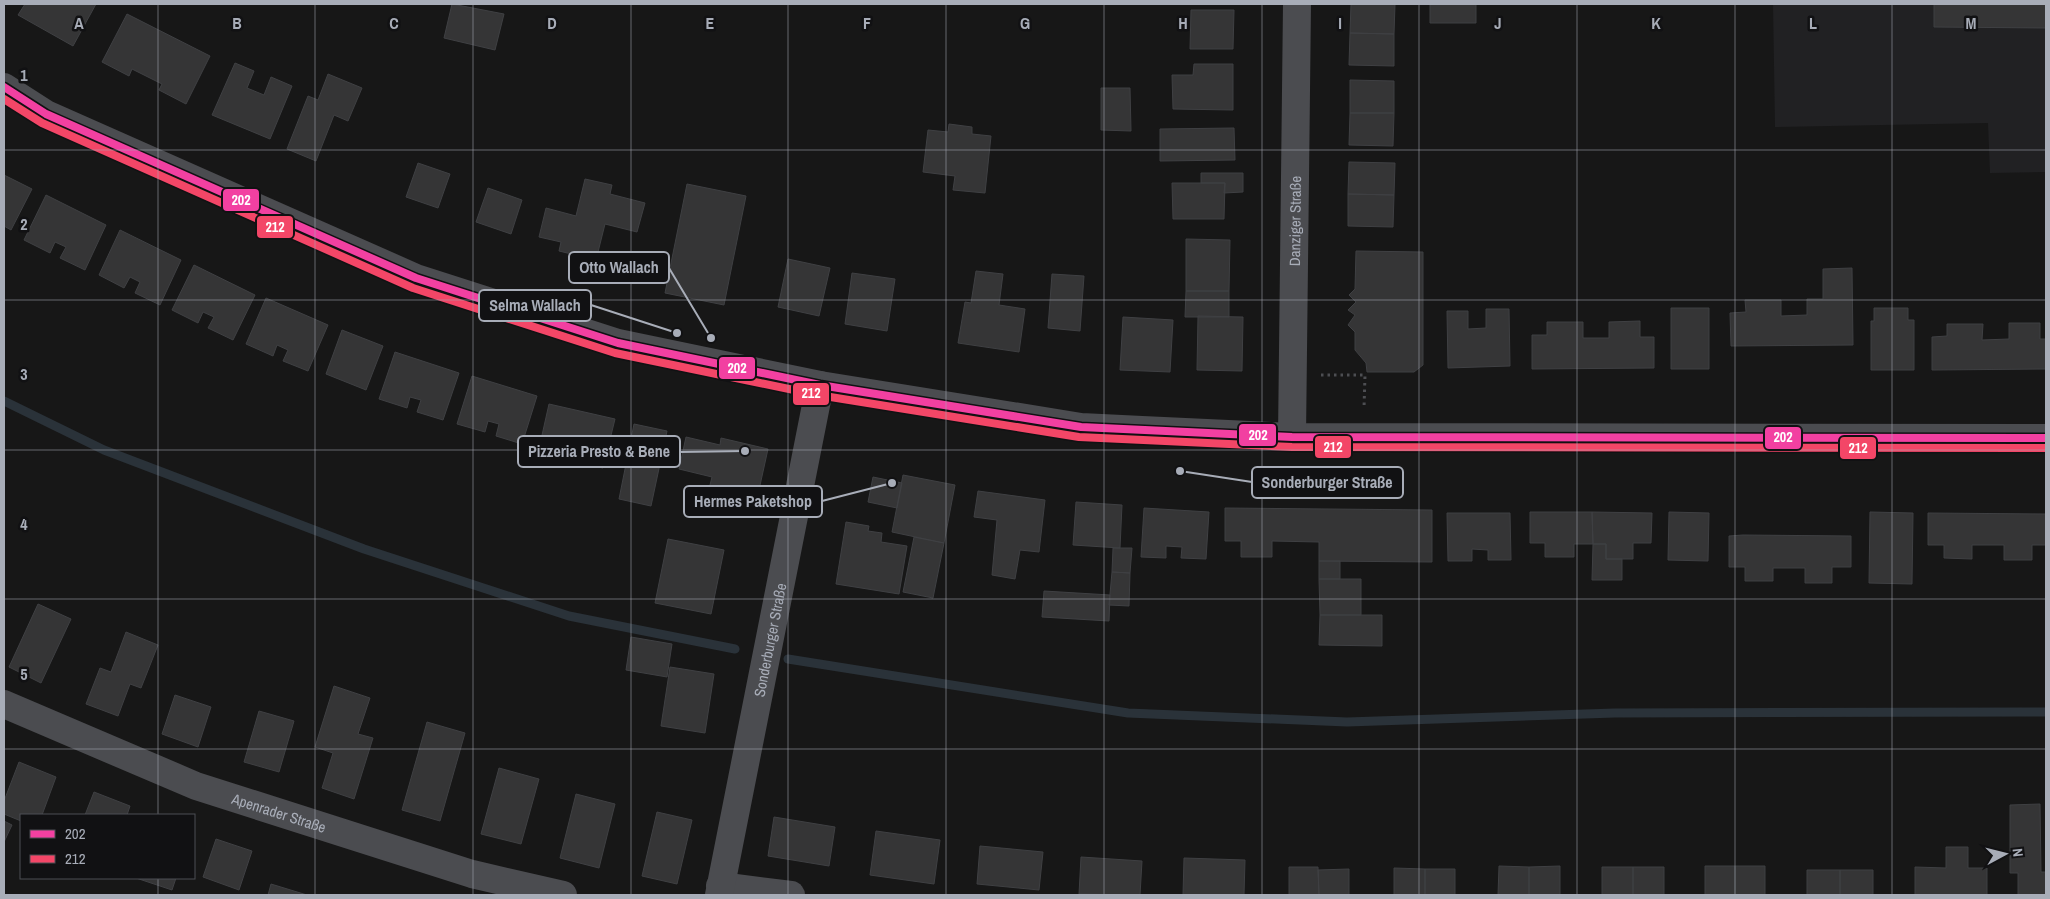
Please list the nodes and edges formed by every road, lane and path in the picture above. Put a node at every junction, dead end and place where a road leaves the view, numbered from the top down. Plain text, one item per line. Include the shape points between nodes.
1 (1298, 4) edge
2 (4, 87) edge
3 (1293, 376) junction
4 (820, 385) junction
5 (1292, 437) junction
6 (1363, 437) junction
7 (2046, 438) edge
8 (4, 704) edge
9 (720, 891) edge
10 (563, 895) edge
11 (791, 895) edge

1 - 3 street, Danziger Straße
2 - 4 street via 46,114 416,278 618,343
3 - 5 street, Danziger Straße
3 - 6 path via 1365,375
4 - 5 street via 1081,428
4 - 9 street, Sonderburger Straße
5 - 6 street
6 - 7 street
8 - 10 street, Apenrader Straße via 196,786 472,874
9 - 11 street

